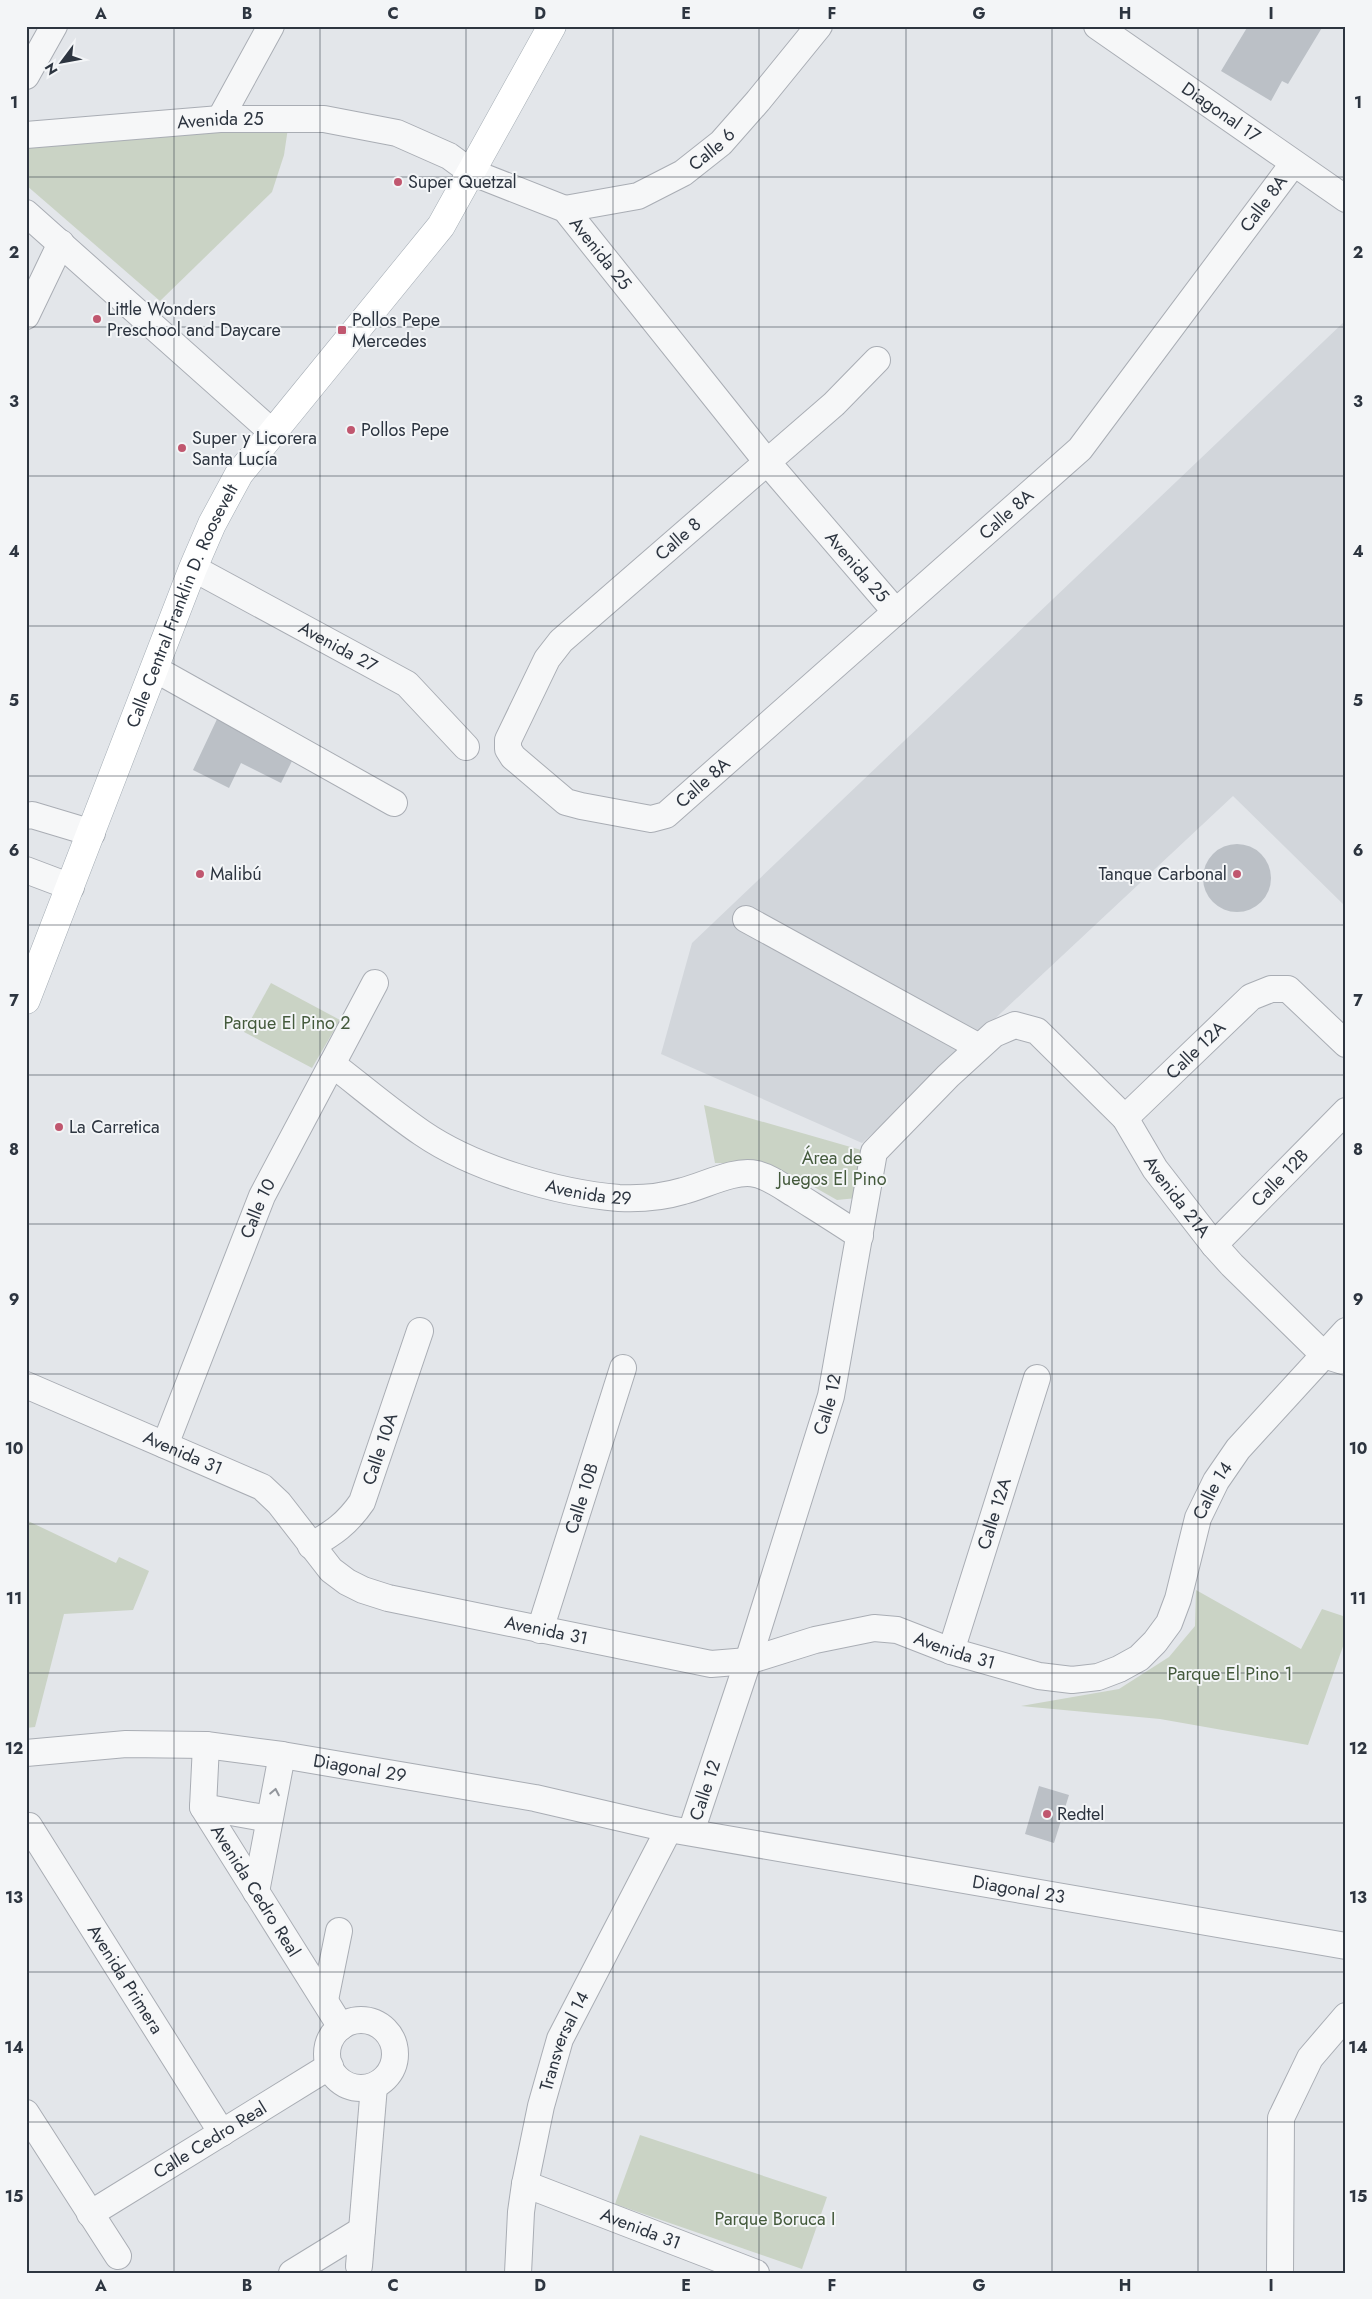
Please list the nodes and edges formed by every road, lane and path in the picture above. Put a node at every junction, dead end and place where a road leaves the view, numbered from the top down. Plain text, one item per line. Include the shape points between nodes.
1 (54, 26) edge
2 (271, 26) edge
3 (552, 26) edge
4 (819, 26) edge
5 (1097, 26) edge
6 (26, 76) edge
7 (220, 119) junction
8 (26, 135) edge
9 (1293, 164) junction
10 (471, 172) junction
11 (1346, 199) edge
12 (565, 209) junction
13 (26, 213) edge
14 (61, 243) junction
15 (26, 316) edge
16 (877, 360) dead end
17 (272, 432) junction
18 (768, 462) junction
19 (193, 568) junction
20 (896, 612) junction
21 (155, 669) junction
22 (466, 747) dead end
23 (394, 803) dead end
24 (666, 815) joint
25 (26, 816) edge
26 (92, 833) junction
27 (26, 870) edge
28 (71, 887) junction
29 (746, 919) dead end
30 (376, 983) dead end
31 (26, 1000) edge
32 (1016, 1025) joint
33 (1346, 1044) edge
34 (979, 1047) junction
35 (332, 1064) junction
36 (1346, 1110) edge
37 (1125, 1118) junction
38 (860, 1236) junction
39 (1214, 1245) junction
40 (420, 1331) dead end
41 (1346, 1331) edge
42 (1335, 1359) edge
43 (624, 1368) dead end
44 (1037, 1378) dead end
45 (26, 1385) edge
46 (165, 1446) junction
47 (311, 1546) junction
48 (540, 1630) junction
49 (951, 1651) junction
50 (748, 1661) junction
51 (1119, 1669) joint
52 (206, 1745) junction
53 (26, 1753) edge
54 (282, 1755) junction
55 (203, 1807) junction
56 (269, 1819) junction
57 (29, 1826) dead end
58 (680, 1831) junction
59 (256, 1892) junction
60 (339, 1931) dead end
61 (1346, 1946) edge
62 (325, 2000) junction
63 (1346, 2016) edge
64 (341, 2027) junction
65 (330, 2066) junction
66 (374, 2086) junction
67 (26, 2113) edge
68 (222, 2133) junction
69 (525, 2184) junction
70 (90, 2214) junction
71 (362, 2230) junction
72 (118, 2256) dead end
73 (360, 2266) dead end
74 (292, 2273) edge
75 (518, 2273) edge
76 (756, 2273) edge
77 (1280, 2273) edge

1 - 6 street
2 - 7 street
3 - 10 main road, Calle Central Franklin D. Roosevelt
4 - 12 street, Calle 6 via 721,143 683,173 638,196
5 - 9 street, Diagonal 17
7 - 8 street, Avenida 25
7 - 10 street, Avenida 25 via 324,120 360,125 397,133 449,156
9 - 11 street, Diagonal 17
9 - 20 street, Calle 8A via 1080,449
10 - 12 street, Avenida 25
10 - 17 main road, Calle Central Franklin D. Roosevelt via 441,226
12 - 18 street, Avenida 25
13 - 14 street
14 - 15 street
14 - 17 street
16 - 18 street, Calle 8 via 834,404
17 - 19 main road, Calle Central Franklin D. Roosevelt via 239,474
18 - 20 street, Avenida 25
18 - 24 street, Calle 8 via 561,641 547,659 508,740 508,749 513,757 566,802 651,819
19 - 21 main road, Calle Central Franklin D. Roosevelt
19 - 22 street, Avenida 27 via 407,684
20 - 24 street, Calle 8A
21 - 23 street
21 - 26 main road, Calle Central Franklin D. Roosevelt
25 - 26 street
26 - 28 main road, Calle Central Franklin D. Roosevelt
27 - 28 street
28 - 31 main road, Calle Central Franklin D. Roosevelt
29 - 34 street
30 - 35 street, Calle 10
32 - 34 street, Calle 12 via 994,1034
32 - 37 street, Avenida 21A via 1037,1031
33 - 37 street, Calle 12A via 1288,989 1271,989 1251,996
34 - 38 street, Calle 12 via 874,1152
35 - 38 street, Avenida 29 via 430,1138 483,1166 578,1192 620,1198 655,1197 683,1192 730,1176 755,1174 777,1183
35 - 46 street, Calle 10 via 262,1196
36 - 39 street, Calle 12B
37 - 39 street, Avenida 21A via 1155,1169
38 - 50 street, Calle 12 via 831,1396
39 - 42 street, Avenida 21A
40 - 47 street, Calle 10A via 362,1502 351,1519
41 - 42 street, Calle 14
42 - 51 street, Calle 14 via 1238,1449 1216,1481 1198,1518 1169,1623 1139,1658
43 - 48 street, Calle 10B
44 - 49 street, Calle 12A
45 - 46 street, Avenida 31
46 - 47 street, Avenida 31 via 262,1487 279,1503
47 - 48 street, Avenida 31 via 331,1570 363,1590
48 - 50 street, Avenida 31 via 711,1664
49 - 50 street, Avenida 31 via 897,1630 874,1628 815,1640
49 - 51 street, Avenida 31 via 1040,1676 1064,1679 1098,1677
50 - 58 street, Calle 12
52 - 53 street, Diagonal 29 via 126,1744
52 - 54 street, Diagonal 29
52 - 55 street, Avenida Cedro Real
56 -> 54 street
54 - 58 street, Diagonal 29 via 535,1798
55 - 56 street
55 - 59 street, Avenida Cedro Real
56 - 59 street
57 - 68 street, Avenida Primera
58 - 61 street, Diagonal 23
58 - 69 street, Transversal 14 via 560,2039 541,2106
59 - 62 street, Avenida Cedro Real
60 - 62 street
62 - 64 street, Avenida Cedro Real
63 - 77 street via 1310,2058 1281,2118
64 - 65 street via 329,2044
64 - 66 street via 352,2022 368,2022 384,2029 391,2038 395,2060 384,2080
65 - 66 street via 343,2083 353,2087
65 - 68 street, Calle Cedro Real
66 - 71 street
67 - 70 street
68 - 70 street, Calle Cedro Real
69 - 75 street, Transversal 14
69 - 76 street, Avenida 31
70 - 72 street
71 - 73 street
71 - 74 street

